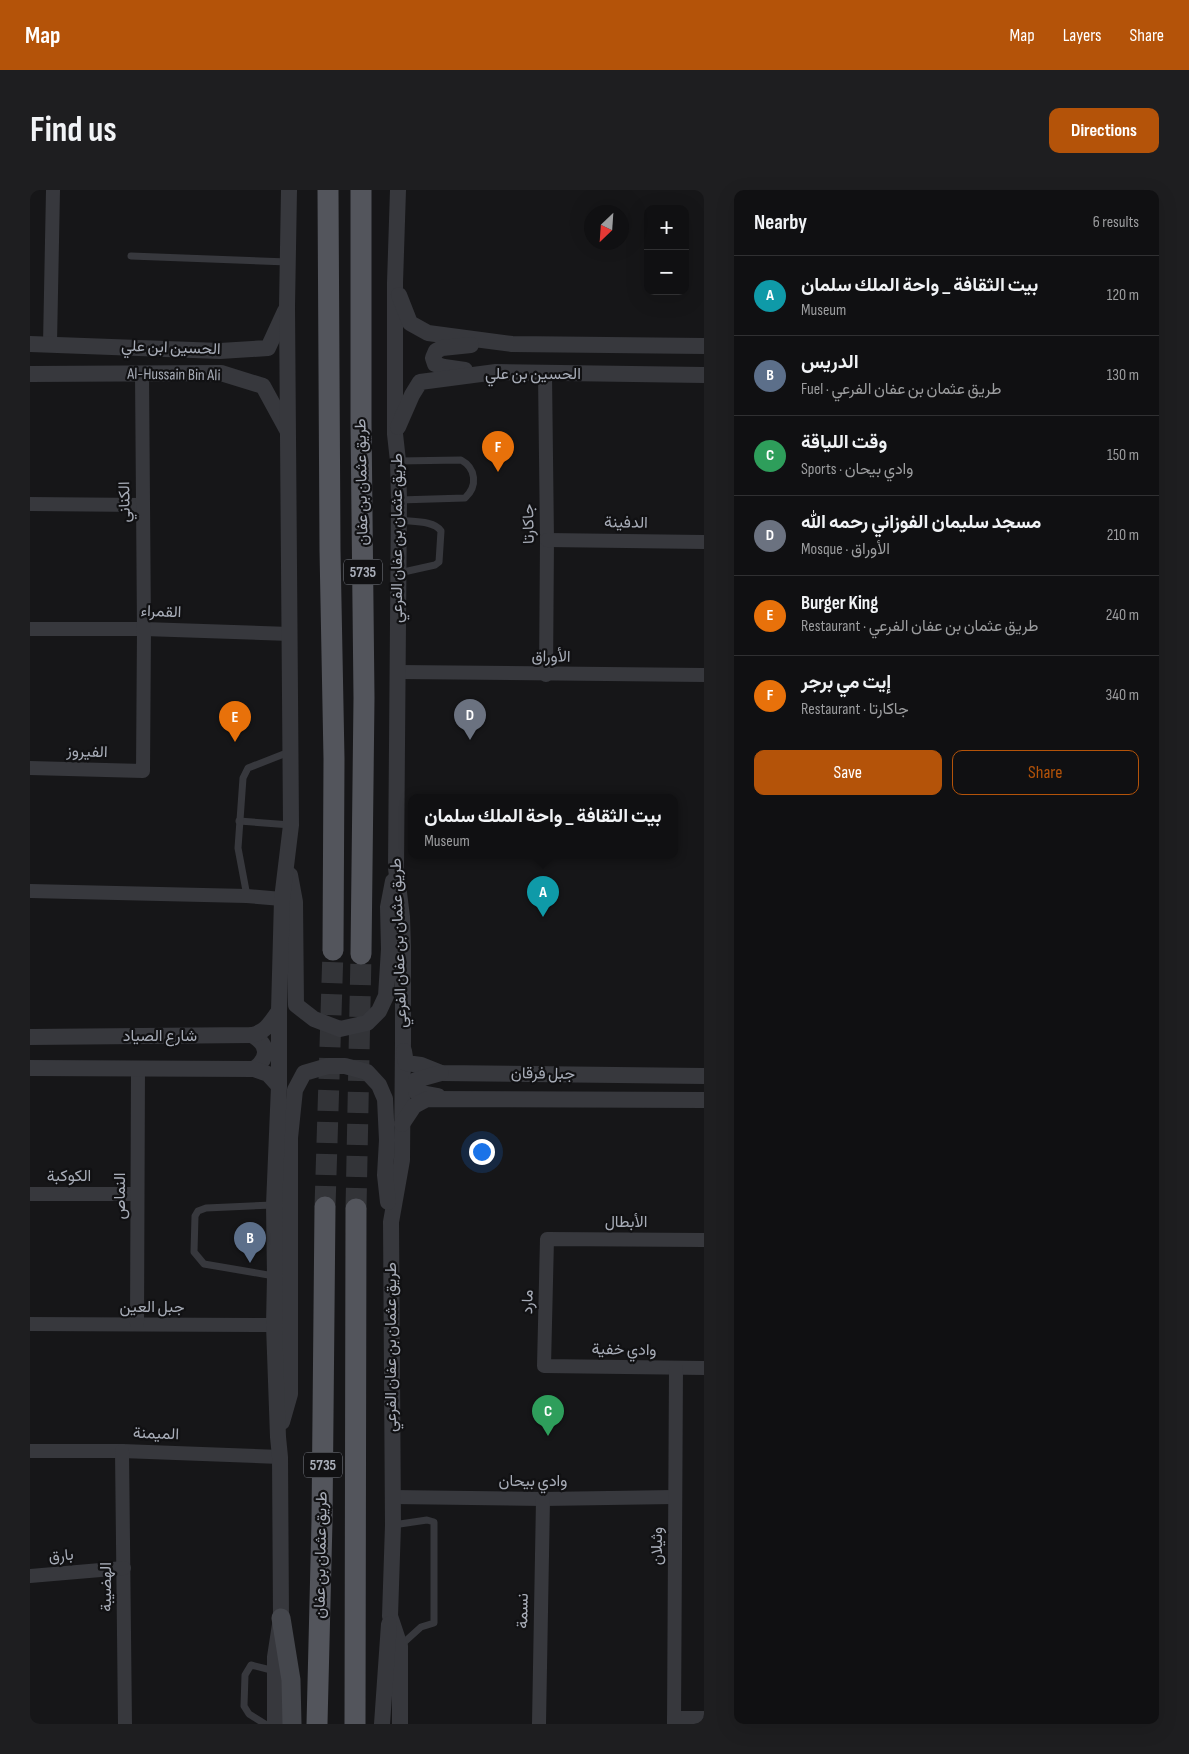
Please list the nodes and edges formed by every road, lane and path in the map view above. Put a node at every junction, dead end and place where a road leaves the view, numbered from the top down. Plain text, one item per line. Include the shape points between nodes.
1 (53, 190) edge
2 (289, 190) edge
3 (328, 190) edge
4 (361, 190) edge
5 (398, 190) edge
6 (130, 256) dead end
7 (288, 262) junction
8 (395, 283) junction
9 (287, 307) junction
10 (498, 342) junction
11 (30, 344) edge
12 (50, 344) junction
13 (704, 346) edge
14 (220, 351) junction
15 (496, 372) junction
16 (222, 373) junction
17 (30, 374) edge
18 (142, 374) junction
19 (544, 374) junction
20 (704, 375) edge
21 (288, 433) junction
22 (395, 434) junction
23 (398, 461) junction
24 (399, 500) junction
25 (30, 504) edge
26 (143, 505) junction
27 (399, 520) junction
28 (547, 540) junction
29 (704, 542) edge
30 (398, 573) junction
31 (30, 629) edge
32 (144, 629) junction
33 (290, 634) junction
34 (398, 672) junction
35 (546, 674) junction
36 (704, 675) edge
37 (290, 752) junction
38 (30, 768) edge
39 (143, 771) joint
40 (239, 821) junction
41 (291, 825) junction
42 (287, 855) junction
43 (396, 868) junction
44 (30, 891) edge
45 (247, 896) junction
46 (282, 899) junction
47 (333, 950) tunnel mouth
48 (361, 954) tunnel mouth
49 (279, 1011) junction
50 (252, 1035) junction
51 (30, 1037) edge
52 (403, 1042) junction
53 (30, 1068) edge
54 (138, 1068) junction
55 (254, 1069) junction
56 (441, 1073) junction
57 (704, 1076) edge
58 (279, 1086) junction
59 (447, 1098) junction
60 (704, 1100) edge
61 (402, 1124) junction
62 (30, 1194) edge
63 (138, 1194) junction
64 (274, 1205) junction
65 (325, 1206) tunnel mouth
66 (356, 1209) tunnel mouth
67 (390, 1222) junction
68 (547, 1238) joint
69 (704, 1240) edge
70 (275, 1276) junction
71 (30, 1324) edge
72 (137, 1324) junction
73 (274, 1325) junction
74 (544, 1366) joint
75 (676, 1368) junction
76 (704, 1368) edge
77 (278, 1437) junction
78 (30, 1451) edge
79 (122, 1451) junction
80 (280, 1457) junction
81 (392, 1497) junction
82 (674, 1497) junction
83 (542, 1499) junction
84 (393, 1525) junction
85 (124, 1568) junction
86 (30, 1576) edge
87 (390, 1616) junction
88 (281, 1618) junction
89 (400, 1646) junction
90 (276, 1671) junction
91 (704, 1718) edge
92 (674, 1721) edge
93 (125, 1724) edge
94 (265, 1724) edge
95 (275, 1724) edge
96 (292, 1724) edge
97 (317, 1724) edge
98 (355, 1724) edge
99 (382, 1724) edge
100 (400, 1724) edge
101 (539, 1724) edge

1 - 12 street
2 - 7 street
3 - 47 main road, طريق عثمان بن عفان / 5735
4 - 48 main road, طريق عثمان بن عفان / 5735 via 364,698
5 - 8 street, طريق عثمان بن عفان الفرعي
6 - 7 lane
7 - 9 street
8 - 10 street, الحسين بن علي via 410,323 428,333
8 - 22 street, طريق عثمان بن عفان الفرعي
9 - 14 street, الحسين ابن علي via 268,348
9 - 21 street
10 - 13 street, الحسين بن علي
10 - 15 street via 442,348 433,358 435,364 444,367
11 - 12 street, الحسين ابن علي
12 - 14 street, الحسين ابن علي
14 - 16 street
15 - 19 street, الحسين بن علي
15 - 22 street, الحسين بن علي via 420,382
16 - 18 street, Al-Hussain Bin Ali
16 - 21 street, Al-Hussain Bin Ali via 263,386
17 - 18 street, Al-Hussain Bin Ali
18 - 26 street, الكناني
19 - 20 street, الحسين بن علي
19 - 28 street, جاكارتا
21 - 33 street
22 - 23 street, طريق عثمان بن عفان الفرعي
23 - 24 street, طريق عثمان بن عفان الفرعي
23 - 24 lane via 461,460 473,470 473,487 465,498
24 - 27 street, طريق عثمان بن عفان الفرعي
25 - 26 street
26 - 32 street, الكناني
27 - 30 street, طريق عثمان بن عفان الفرعي
27 - 30 lane via 433,524 441,531 439,562
28 - 29 street, الدفينة
28 - 35 street, جاكارتا
30 - 34 street, طريق عثمان بن عفان الفرعي
31 - 32 street, القمراء
32 - 33 street, القمراء
32 - 39 street, الكناني
33 - 37 street
34 - 35 street, الأوراق
34 - 43 street, طريق عثمان بن عفان الفرعي
35 - 36 street, الأوراق
37 - 40 lane via 245,772
37 - 41 street
38 - 39 street, الفيروز
40 - 41 lane
40 - 45 lane via 238,848
41 - 42 street
42 - 43 street via 295,902 296,1005 314,1019 340,1028 367,1023 379,1011 386,996 388,907
42 - 46 street
43 - 52 street, طريق عثمان بن عفان الفرعي via 403,936
44 - 45 street
45 - 46 street
46 - 49 street
49 - 50 street via 263,1031
49 - 58 street
50 - 51 street, شارع الصياد
50 - 55 street via 260,1040 265,1056
52 - 56 street, جبل فرقان via 406,1063
52 - 61 street, طريق عثمان بن عفان الفرعي
53 - 54 street, شارع الصياد
54 - 55 street, شارع الصياد
54 - 63 street, النماص
55 - 58 street via 268,1074
56 - 57 street, جبل فرقان
56 - 59 street via 416,1080 416,1092
58 - 64 street
59 - 60 street, جبل فرقان
59 - 61 street, جبل فرقان via 427,1099 414,1106
61 - 67 street, طريق عثمان بن عفان الفرعي via 402,1160
62 - 63 street, الكوكبة
63 - 72 street, النماص
64 - 70 street
64 - 70 lane via 198,1211 195,1216 194,1252 204,1264
65 - 97 main road, طريق عثمان بن عفان / 5735
66 - 98 main road, طريق عثمان بن عفان / 5735
67 - 77 street via 385,1175 385,1099 379,1085 367,1072 345,1066 328,1066 304,1073 294,1090 290,1138 290,1394
67 - 81 street, طريق عثمان بن عفان الفرعي
68 - 69 street, الأبطال
68 - 74 street, مارد
70 - 73 street
71 - 72 street, جبل العين
72 - 73 street, جبل العين
73 - 77 street
74 - 75 street, وادي خفية
75 - 76 street, وادي خفية
75 - 82 street, وثيلان
77 - 80 street
78 - 79 street, الميمنة
79 - 80 street, الميمنة
79 - 85 street, الهضيبة
80 - 88 street
81 - 83 street, وادي بيحان
81 - 84 street, طريق عثمان بن عفان الفرعي
82 - 83 street, وادي بيحان
82 - 92 street, وثيلان
83 - 101 street, نسمة
84 - 87 street, طريق عثمان بن عفان الفرعي
84 - 89 lane via 427,1520 434,1522 434,1623 421,1628
85 - 86 street, بارق
85 - 93 street, الهضيبة
87 - 89 street, طريق عثمان بن عفان الفرعي
87 - 99 street
88 - 90 street
88 - 96 main road via 291,1680
89 - 100 street, طريق عثمان بن عفان الفرعي
90 - 94 lane via 251,1665 245,1674 244,1706 249,1714
90 - 95 street
91 - 92 street

